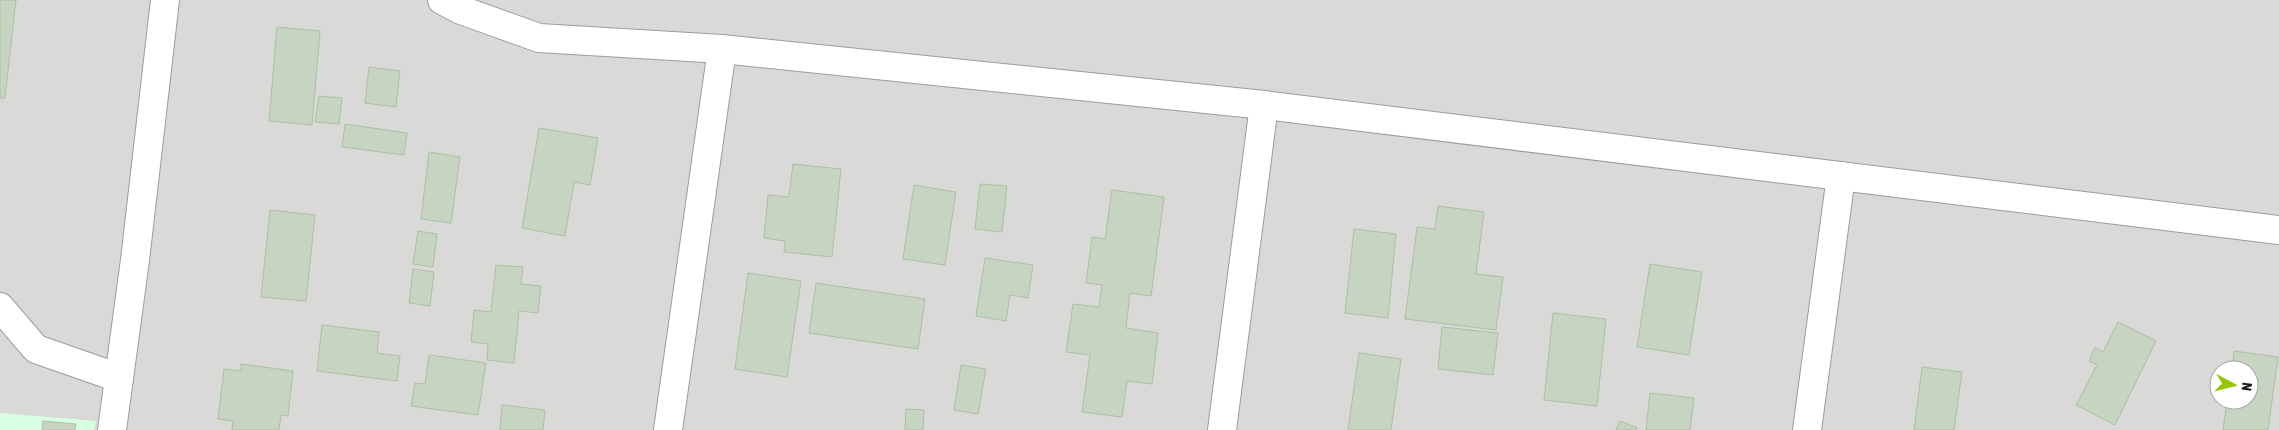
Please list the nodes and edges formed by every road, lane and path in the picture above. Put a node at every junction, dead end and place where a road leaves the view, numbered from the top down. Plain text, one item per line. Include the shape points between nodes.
1 (165, 0) edge
2 (442, 0) edge
3 (722, 49) junction
4 (1264, 105) junction
5 (1841, 176) junction
6 (2279, 230) edge
7 (0, 307) edge
8 (12, 328) edge
9 (120, 378) junction
10 (112, 430) edge
11 (668, 430) edge
12 (1222, 430) edge
13 (1807, 430) edge

1 - 9 street
2 - 3 street via 539,38
3 - 4 street
3 - 11 street
4 - 5 street
4 - 12 street
5 - 6 street
5 - 13 street
7 - 8 street
8 - 9 street via 36,349
9 - 10 street

